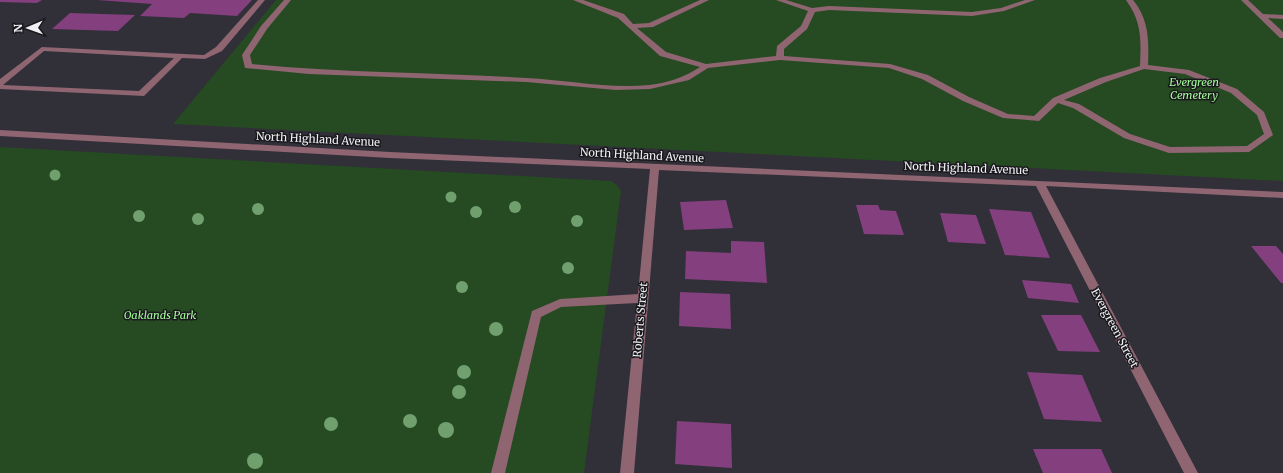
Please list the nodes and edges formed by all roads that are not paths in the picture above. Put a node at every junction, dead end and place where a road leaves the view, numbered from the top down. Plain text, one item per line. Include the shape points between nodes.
1 (262, 0) edge
2 (288, 0) edge
3 (576, 0) edge
4 (706, 0) edge
5 (779, 0) edge
6 (1032, 0) edge
7 (1244, 0) edge
8 (1133, 2) edge
9 (812, 10) junction
10 (1262, 16) junction
11 (1283, 17) edge
12 (631, 26) junction
13 (1283, 36) edge
14 (180, 56) junction
15 (780, 58) junction
16 (706, 66) junction
17 (1144, 67) junction
18 (0, 83) edge
19 (0, 87) edge
20 (1056, 100) junction
21 (0, 133) edge
22 (656, 167) junction
23 (1039, 183) junction
24 (1283, 195) edge
25 (642, 298) junction
26 (498, 473) edge
27 (627, 473) edge
28 (1190, 473) edge

1 - 14 street via 219,49 205,57
2 - 16 street via 246,54 248,66 309,72 526,80 616,88 650,87 689,78
3 - 12 street via 621,16
4 - 12 street via 650,25
5 - 9 street
6 - 9 street via 1002,10 972,14 829,8
7 - 10 street
8 - 17 street via 1144,28
9 - 15 street via 810,18 798,34 780,48
10 - 11 street
10 - 13 street
12 - 16 street via 664,54
14 - 18 street via 42,49
14 - 19 street via 142,94
15 - 16 street
15 - 20 street via 890,66 924,77 1006,116 1036,118
17 - 20 street via 1103,80
17 - 20 street via 1186,72 1234,91 1261,114 1269,135 1249,149 1169,150 1126,136 1076,106
21 - 22 street, North Highland Avenue
22 - 23 street, North Highland Avenue
22 - 25 street, Roberts Street
23 - 24 street, North Highland Avenue
23 - 28 street, Evergreen Street
25 - 26 street via 560,304 536,314
25 - 27 street, Roberts Street

